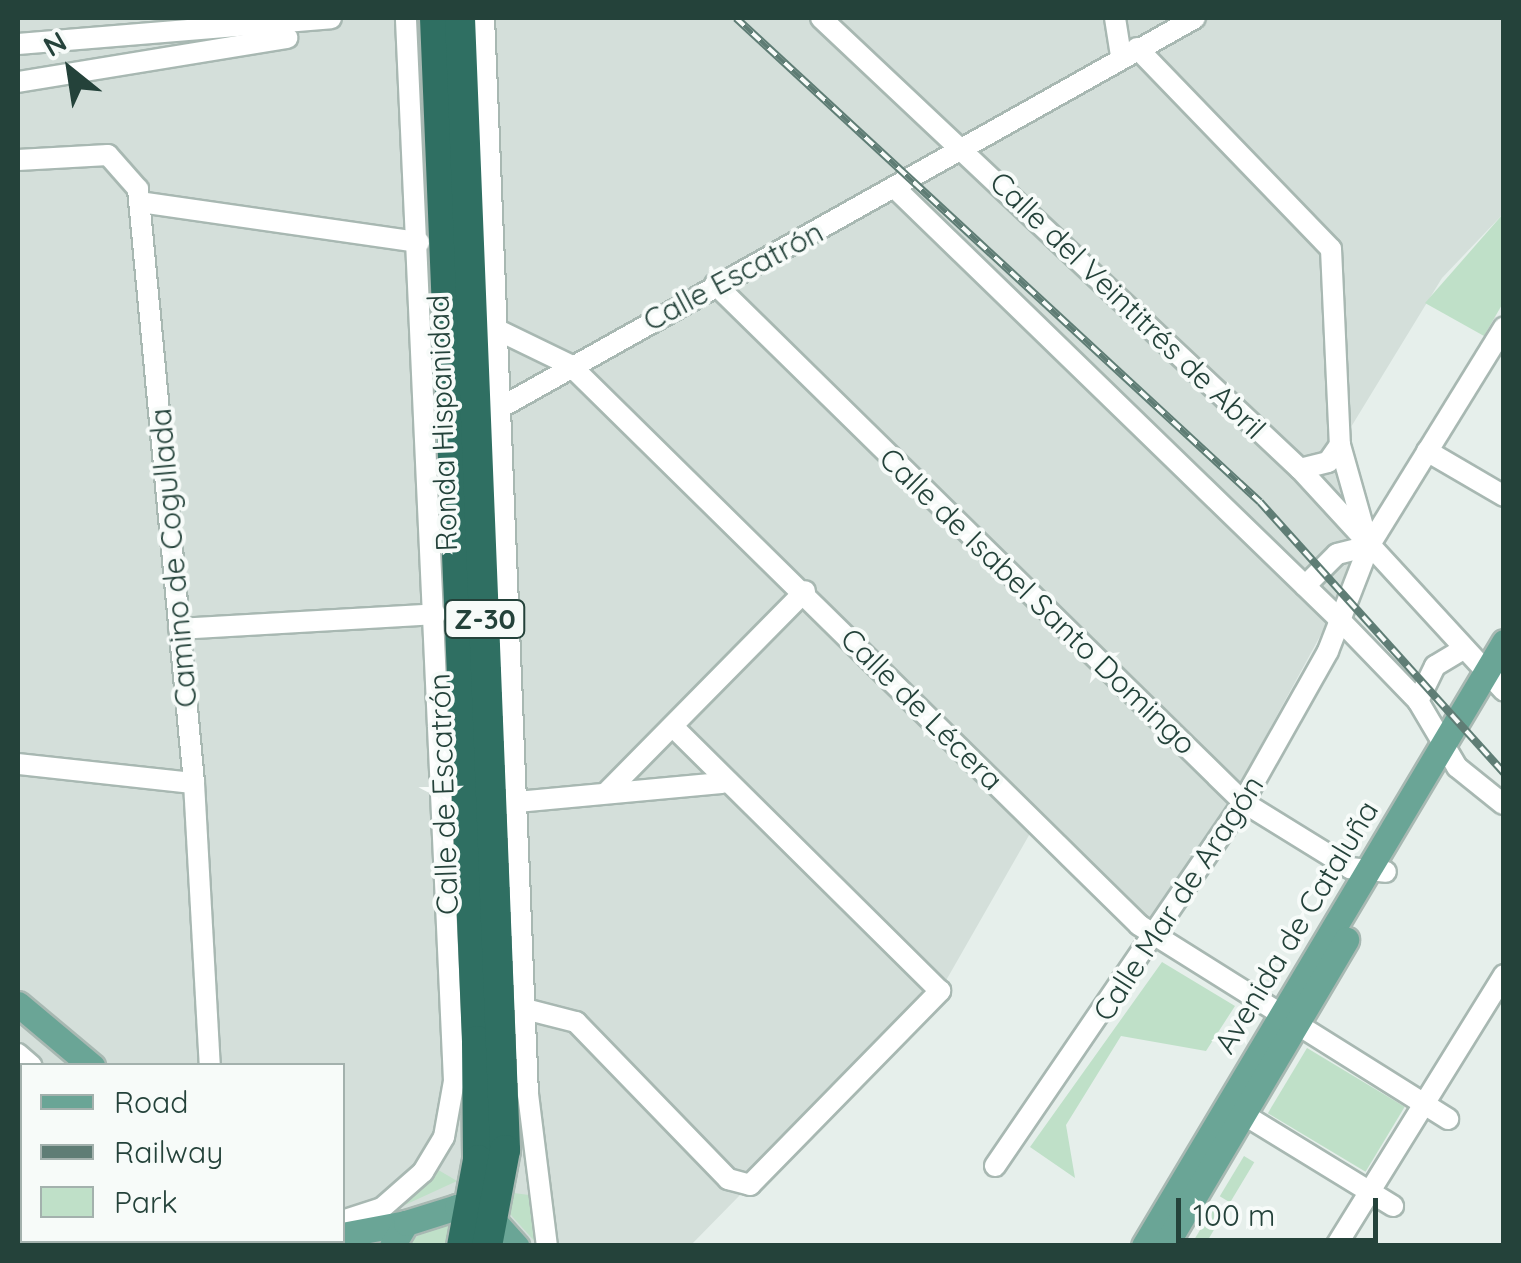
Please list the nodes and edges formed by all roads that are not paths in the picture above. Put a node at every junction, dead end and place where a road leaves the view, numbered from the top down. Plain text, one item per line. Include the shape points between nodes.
1 (331, 18) edge
2 (406, 18) edge
3 (435, 18) edge
4 (460, 18) edge
5 (484, 18) edge
6 (821, 18) edge
7 (1116, 18) edge
8 (1195, 18) edge
9 (168, 23) edge
10 (286, 38) dead end
11 (18, 44) edge
12 (1129, 52) junction
13 (166, 58) junction
14 (18, 82) edge
15 (961, 147) junction
16 (18, 160) edge
17 (896, 189) junction
18 (140, 202) junction
19 (419, 242) junction
20 (715, 284) junction
21 (1504, 326) edge
22 (496, 329) junction
23 (570, 365) junction
24 (498, 409) junction
25 (1340, 446) junction
26 (1426, 451) junction
27 (1300, 469) junction
28 (1504, 496) edge
29 (480, 501) junction
30 (456, 531) junction
31 (1368, 546) junction
32 (1305, 586) junction
33 (805, 592) junction
34 (436, 614) junction
35 (1337, 617) junction
36 (179, 629) junction
37 (1504, 642) edge
38 (1463, 649) junction
39 (1497, 679) edge
40 (1418, 701) junction
41 (511, 718) junction
42 (672, 727) junction
43 (440, 747) junction
44 (1446, 754) junction
45 (18, 764) edge
46 (722, 782) junction
47 (1496, 782) edge
48 (194, 783) junction
49 (607, 792) junction
50 (516, 802) junction
51 (1243, 802) junction
52 (1503, 804) edge
53 (516, 836) junction
54 (1376, 874) junction
55 (1156, 938) junction
56 (451, 971) junction
57 (1504, 975) edge
58 (21, 1009) edge
59 (525, 1009) junction
60 (1288, 1020) junction
61 (88, 1063) edge
62 (210, 1063) edge
63 (489, 1066) junction
64 (1422, 1103) junction
65 (1242, 1114) junction
66 (1448, 1119) dead end
67 (995, 1166) dead end
68 (1369, 1191) junction
69 (1393, 1206) dead end
70 (345, 1220) edge
71 (406, 1223) junction
72 (482, 1224) edge
73 (345, 1234) edge
74 (392, 1246) edge
75 (462, 1246) edge
76 (516, 1246) edge
77 (547, 1246) edge
78 (1144, 1246) edge
79 (1164, 1246) edge
80 (1336, 1246) edge

1 - 9 street
2 - 19 street, Calle de Escatrón
3 - 30 highway, Ronda Hispanidad / Z-30
4 - 29 highway, Ronda Hispanidad / Z-30
5 - 22 street, Calle de Escatrón
6 - 15 street, Calle del Veintitrés de Abril
7 - 12 street
8 - 12 street, Calle Escatrón
9 - 11 street
9 - 13 street
10 - 13 street
12 - 15 street, Calle Escatrón
12 - 25 street via 1332,249
13 - 14 street
15 - 17 street, Calle Escatrón
15 - 27 street, Calle del Veintitrés de Abril
16 - 18 street, Camino de Cogullada via 117,158
17 - 20 street, Calle Escatrón
17 - 32 street
18 - 19 street
18 - 36 street, Camino de Cogullada
19 - 34 street, Calle de Escatrón
20 - 23 street, Calle Escatrón
20 - 51 street, Calle de Isabel Santo Domingo
21 - 26 street
22 - 23 street
22 - 24 street, Calle de Escatrón
23 - 24 street, Calle Escatrón
23 - 33 street, Calle de Lécera
24 - 41 street, Calle de Escatrón
25 - 27 street via 1328,462
25 - 31 street
26 - 28 street
26 - 31 street
27 - 31 street, Calle del Veintitrés de Abril
29 - 41 street, Calle de Escatrón
29 - 63 highway, Ronda Hispanidad / Z-30
30 - 43 street, Ronda Hispanidad
30 - 63 highway, Ronda Hispanidad / Z-30
31 - 32 street via 1337,554
31 - 35 street
31 - 38 street, Calle del Veintitrés de Abril
32 - 35 street
33 - 42 street
33 - 55 street, Calle de Lécera
34 - 36 street
34 - 43 street, Calle de Escatrón
35 - 40 street
35 - 51 street, Calle Mar de Aragón via 1328,651
36 - 48 street, Camino de Cogullada
37 - 39 main road, Avenida de Cataluña
38 - 39 street, Calle del Veintitrés de Abril
38 - 40 street via 1434,666
39 - 44 main road, Avenida de Cataluña
40 - 44 street
41 - 50 street, Calle de Escatrón
42 - 46 street
42 - 49 street
43 - 56 street, Calle de Escatrón
44 - 47 street
44 - 54 main road, Avenida de Cataluña
45 - 48 street
46 - 49 street
46 - 59 street via 940,991 750,1186 728,1179 576,1022
47 - 52 street
48 - 62 street, Camino de Cogullada
49 - 50 street
50 - 53 street, Calle de Escatrón
51 - 54 street, Calle de Isabel Santo Domingo
51 - 55 street, Calle Mar de Aragón
53 - 59 street, Calle de Escatrón
53 - 63 street, Ronda Hispanidad
54 - 60 main road, Avenida de Cataluña
55 - 60 street, Calle de Lécera
55 - 67 street, Calle Mar de Aragón
56 - 63 street, Calle de Escatrón
56 - 70 street, Calle de Escatrón via 454,1081 440,1147 401,1195
57 - 64 street
58 - 61 main road
59 - 77 street, Calle de Escatrón
60 - 64 street, Calle de Lécera
60 - 65 main road, Avenida de Cataluña
60 - 78 main road, Avenida de Cataluña
63 - 72 highway, Ronda Hispanidad / Z-30 via 478,1160
64 - 66 street, Calle de Lécera
64 - 68 street
65 - 68 street
65 - 79 main road, Avenida de Cataluña
68 - 69 street
68 - 80 street
71 - 72 main road
71 - 73 main road
71 - 74 main road
72 - 75 highway, Ronda Hispanidad / Z-30
72 - 76 main road

